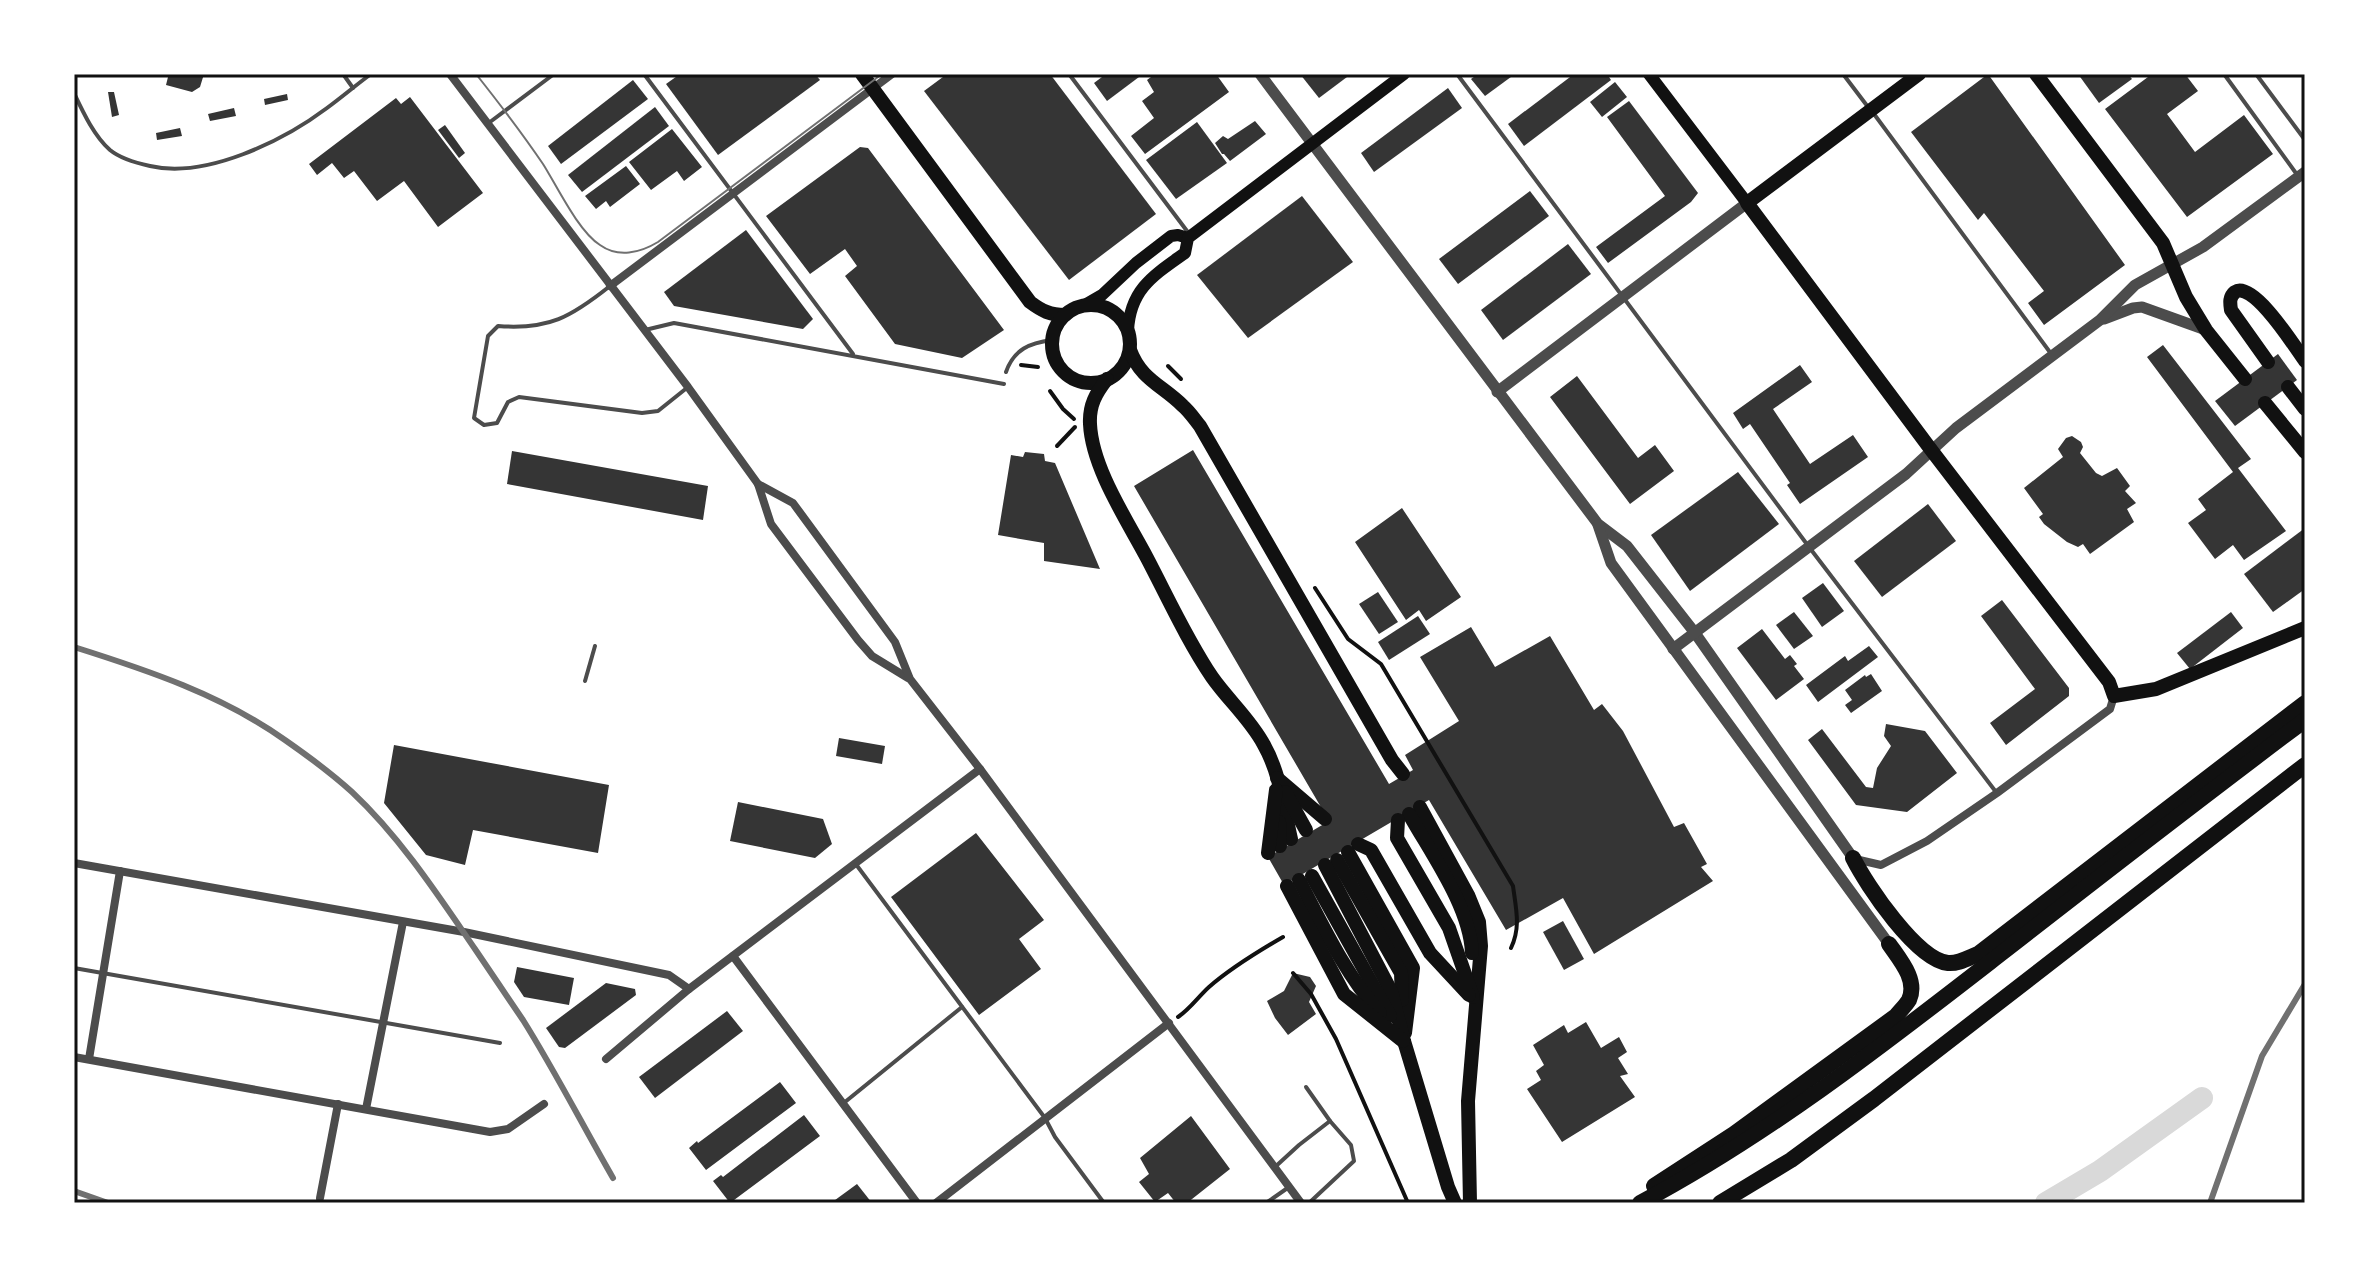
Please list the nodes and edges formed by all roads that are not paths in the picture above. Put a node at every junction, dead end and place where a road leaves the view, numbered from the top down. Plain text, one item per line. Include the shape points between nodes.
1 (343, 74) edge
2 (371, 74) edge
3 (450, 74) edge
4 (554, 74) edge
5 (644, 74) edge
6 (862, 74) edge
7 (892, 74) edge
8 (1069, 74) edge
9 (1260, 74) edge
10 (1404, 74) edge
11 (1457, 74) edge
12 (1649, 74) edge
13 (1843, 74) edge
14 (1919, 74) edge
15 (2036, 74) edge
16 (2224, 74) edge
17 (2256, 74) edge
18 (353, 88) junction
19 (873, 88) junction
20 (74, 95) edge
21 (1871, 110) junction
22 (488, 124) junction
23 (2305, 140) edge
24 (1312, 143) junction
25 (2302, 174) edge
26 (734, 192) junction
27 (1747, 203) junction
28 (1190, 237) junction
29 (2172, 265) junction
30 (610, 286) junction
31 (1624, 296) junction
32 (1083, 306) junction
33 (1065, 315) junction
34 (2100, 320) junction
35 (644, 330) junction
36 (2206, 330) junction
37 (1128, 331) junction
38 (1052, 340) junction
39 (1130, 350) junction
40 (854, 355) junction
41 (2052, 355) junction
42 (2305, 361) edge
43 (2268, 362) dead end
44 (1006, 372) dead end
45 (1107, 379) junction
46 (2245, 379) dead end
47 (1004, 384) dead end
48 (688, 387) junction
49 (2288, 387) dead end
50 (1497, 392) junction
51 (2265, 403) dead end
52 (2305, 409) edge
53 (1932, 451) junction
54 (2305, 452) edge
55 (758, 484) junction
56 (1598, 524) junction
57 (1809, 547) junction
58 (2305, 628) edge
59 (1695, 633) junction
60 (595, 646) dead end
61 (1673, 649) junction
62 (910, 679) junction
63 (585, 681) dead end
64 (2114, 696) junction
65 (2305, 703) edge
66 (2305, 720) edge
67 (2305, 765) edge
68 (980, 769) junction
69 (1277, 777) junction
70 (1398, 777) dead end
71 (1997, 793) junction
72 (1315, 824) dead end
73 (1342, 855) junction
74 (1853, 858) junction
75 (74, 863) edge
76 (855, 863) junction
77 (120, 871) junction
78 (403, 922) junction
79 (1889, 944) joint
80 (733, 956) junction
81 (74, 968) edge
82 (103, 973) junction
83 (689, 989) junction
84 (1475, 1001) junction
85 (962, 1007) junction
86 (383, 1022) junction
87 (1169, 1023) junction
88 (1404, 1041) junction
89 (500, 1043) dead end
90 (74, 1057) edge
91 (89, 1059) junction
92 (606, 1059) dead end
93 (1306, 1087) dead end
94 (338, 1104) junction
95 (544, 1104) dead end
96 (843, 1104) junction
97 (366, 1109) junction
98 (1045, 1118) junction
99 (1330, 1121) junction
100 (1275, 1167) junction
101 (1289, 1187) junction
102 (320, 1198) dead end
103 (917, 1203) edge
104 (936, 1203) edge
105 (1104, 1203) edge
106 (1266, 1203) edge
107 (1301, 1203) edge
108 (1309, 1203) edge
109 (1455, 1203) edge
110 (1470, 1203) edge
111 (1638, 1203) edge
112 (1720, 1203) edge

1 - 18 lane
2 - 18 lane
3 - 22 street
4 - 22 lane
5 - 26 lane
6 - 19 main road
7 - 19 street
8 - 28 lane
9 - 24 street
10 - 24 main road
11 - 31 lane
12 - 27 main road
13 - 21 lane
14 - 21 main road
15 - 29 main road via 2163,243
16 - 25 lane
17 - 23 lane
18 - 20 lane via 316,116 252,150 186,169 146,165 110,150
19 - 26 street
19 - 33 main road via 1030,302 1052,315
21 - 27 main road
21 - 41 lane
22 - 30 street
24 - 28 main road
24 - 50 street
25 - 29 street
26 - 30 street
26 - 40 lane
27 - 31 street
27 - 53 main road
28 - 32 main road via 1171,236
28 - 37 main road via 1185,253 1139,292
29 - 34 street via 2135,285
29 - 36 main road
30 - 35 street
30 - 48 lane via 562,319 521,328 498,326 488,336 474,418 484,425 497,423 508,402 519,397 658,411
31 - 50 street
31 - 57 lane
32 - 33 main road
32 - 37 main road via 1108,308
33 - 38 main road
34 - 36 street via 2142,307
34 - 41 street
35 - 40 lane via 674,323
35 - 48 street
36 - 46 main road
37 - 39 main road
38 - 44 lane via 1016,353
38 - 45 main road via 1066,373 1085,382
39 - 45 main road via 1122,368
39 - 70 main road via 1144,375 1200,426
40 - 47 lane
41 - 53 street
42 - 43 main road via 2259,300 2240,290 2229,300 2231,310
45 - 69 main road via 1095,394 1090,424 1108,483 1181,624 1211,675 1262,740
48 - 55 street
49 - 52 main road
50 - 56 street
51 - 54 main road
53 - 57 street
53 - 64 main road via 2109,682
55 - 62 street via 793,503 895,642
55 - 62 street via 771,524 858,640 872,656
56 - 59 street via 1627,546
56 - 61 street via 1611,563
57 - 59 street
57 - 71 lane
58 - 64 main road via 2156,689
59 - 61 street
59 - 74 street
60 - 63 lane
61 - 79 street
62 - 68 street
64 - 71 street via 2110,709
65 - 74 highway via 1978,954 1957,963 1935,960 1919,949
66 - 111 highway via 1791,1111 1688,1178
67 - 112 highway via 1874,1099 1791,1160
68 - 76 street
68 - 87 street
69 - 69 main road via 1280,846
69 - 72 main road
71 - 74 street via 1881,865
73 - 84 main road via 1371,850 1430,953
73 - 88 main road
73 - 88 main road via 1413,968
75 - 77 street
76 - 80 street
76 - 85 lane
77 - 78 street
77 - 82 street
78 - 83 street via 669,975
78 - 86 street
79 - 111 highway via 1912,984 1909,1000 1896,1016 1734,1134 1659,1181
80 - 83 street
80 - 96 street
81 - 82 lane
82 - 86 lane
82 - 91 street
83 - 92 street
84 - 84 main road via 1479,922 1468,895 1409,814 1397,838 1449,928
84 - 110 main road via 1468,1101
85 - 96 lane
85 - 98 lane
86 - 89 lane
86 - 97 street
87 - 98 street
87 - 100 street
88 - 88 main road via 1344,994 1299,880
88 - 109 main road
90 - 91 street
91 - 94 street
93 - 99 lane
94 - 97 street
94 - 102 street
95 - 97 street via 508,1129 490,1132
96 - 103 street
98 - 104 street
98 - 105 lane
99 - 100 lane
99 - 108 lane via 1351,1145 1354,1161
100 - 101 street
101 - 106 lane
101 - 107 street

